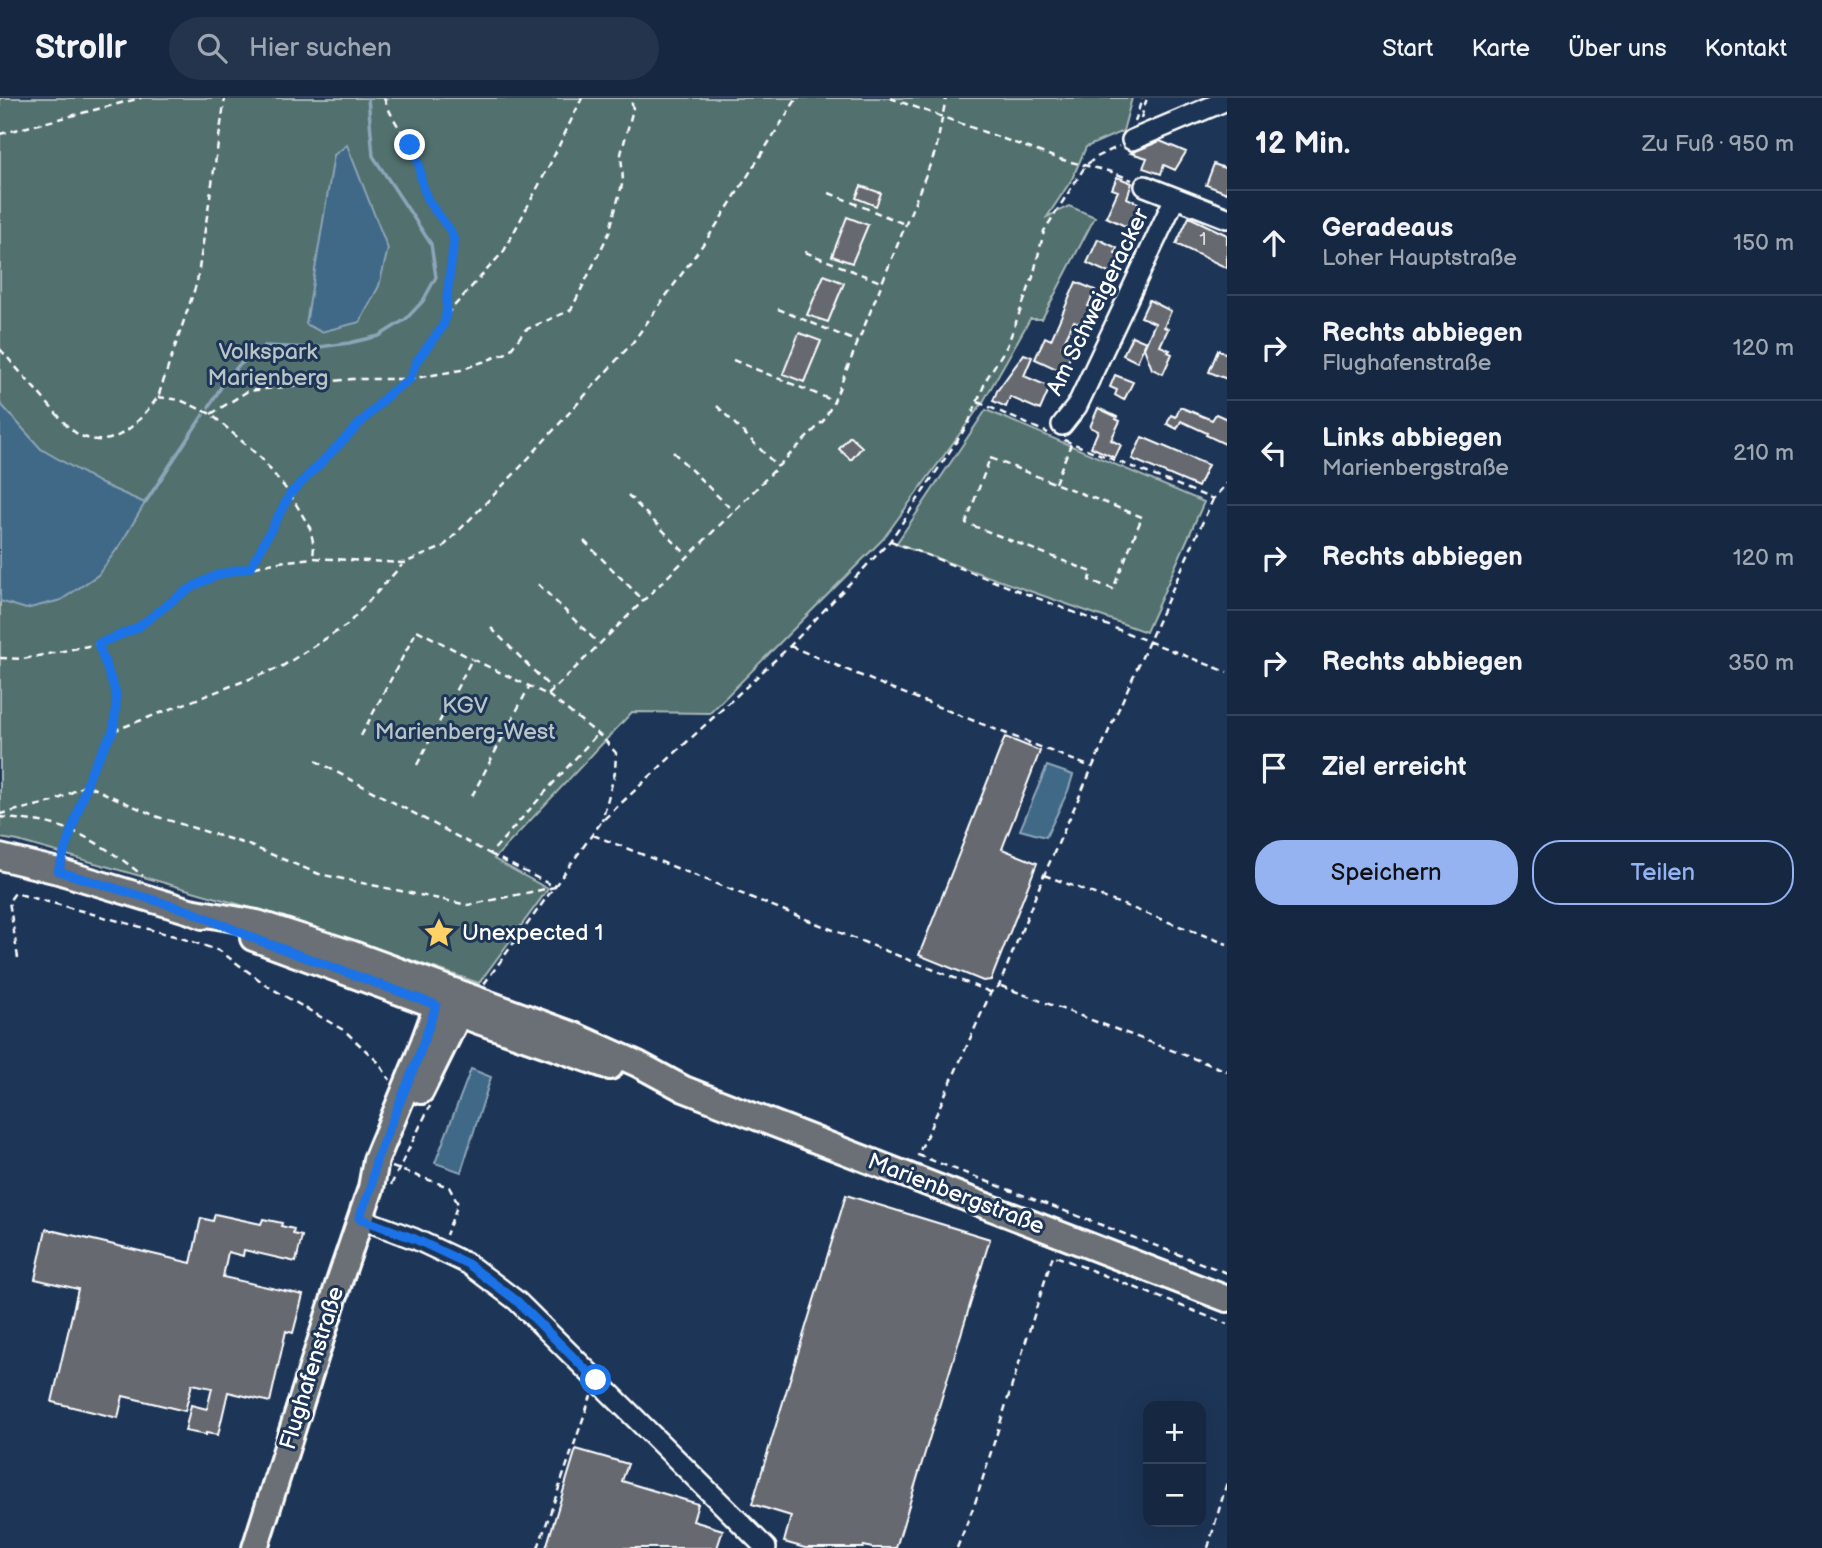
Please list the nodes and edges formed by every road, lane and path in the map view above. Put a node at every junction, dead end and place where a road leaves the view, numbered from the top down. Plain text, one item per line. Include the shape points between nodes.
1 (141, 98) edge
2 (225, 98) edge
3 (384, 98) edge
4 (582, 98) edge
5 (631, 98) edge
6 (797, 98) edge
7 (890, 98) edge
8 (946, 98) edge
9 (1142, 98) edge
10 (1227, 100) edge
11 (943, 117) junction
12 (0, 134) edge
13 (1132, 140) junction
14 (1086, 165) junction
15 (1145, 186) joint
16 (829, 193) dead end
17 (1175, 198) junction
18 (1227, 218) edge
19 (907, 225) junction
20 (805, 252) dead end
21 (883, 283) junction
22 (778, 309) dead end
23 (446, 315) junction
24 (858, 342) junction
25 (0, 349) edge
26 (733, 360) dead end
27 (410, 379) junction
28 (158, 397) junction
29 (834, 401) junction
30 (978, 402) junction
31 (717, 406) dead end
32 (211, 414) junction
33 (1062, 425) dead end
34 (1071, 443) junction
35 (673, 452) dead end
36 (778, 467) junction
37 (1055, 483) junction
38 (1227, 483) edge
39 (290, 494) junction
40 (628, 495) dead end
41 (1213, 499) junction
42 (733, 512) junction
43 (584, 541) dead end
44 (890, 541) junction
45 (688, 556) junction
46 (313, 558) junction
47 (404, 563) junction
48 (251, 567) junction
49 (538, 584) dead end
50 (644, 601) junction
51 (491, 628) dead end
52 (1149, 641) junction
53 (98, 644) junction
54 (599, 644) junction
55 (790, 646) junction
56 (0, 658) edge
57 (472, 659) junction
58 (1227, 673) edge
59 (529, 687) junction
60 (553, 690) junction
61 (548, 695) junction
62 (113, 731) junction
63 (598, 733) junction
64 (361, 736) dead end
65 (316, 761) dead end
66 (417, 765) dead end
67 (1091, 767) junction
68 (86, 785) junction
69 (472, 796) dead end
70 (0, 814) edge
71 (603, 821) junction
72 (593, 835) junction
73 (490, 854) junction
74 (0, 857) edge
75 (58, 871) junction
76 (1044, 875) junction
77 (555, 887) junction
78 (1227, 944) edge
79 (18, 958) dead end
80 (999, 986) junction
81 (990, 992) junction
82 (456, 1000) junction
83 (1227, 1072) edge
84 (401, 1097) junction
85 (433, 1102) dead end
86 (392, 1167) junction
87 (379, 1191) junction
88 (359, 1218) junction
89 (440, 1251) junction
90 (1227, 1273) edge
91 (1227, 1299) edge
92 (1227, 1324) edge
93 (596, 1380) junction
94 (1227, 1482) edge
95 (256, 1548) edge
96 (538, 1548) edge
97 (766, 1548) edge
98 (957, 1548) edge
99 (1208, 1548) edge

1 - 12 path
2 - 28 path via 197,282
3 - 23 path via 419,164 428,201 454,240
4 - 23 path via 504,251
5 - 27 path via 633,108 621,154 622,181 609,233 571,310 526,330 509,352 461,370
6 - 47 path via 714,229 633,342 443,547
7 - 11 path
8 - 11 path
9 - 13 path
10 - 13 street
11 - 14 path
11 - 19 path via 936,150
13 - 14 path
14 - 15 path
14 - 30 path via 1044,232 1007,346 987,377
15 - 17 street
16 - 19 path
17 - 18 street
17 - 33 street, Am Schweigeracker via 1077,407
19 - 21 path
20 - 21 path
21 - 24 path
22 - 24 path
23 - 27 path
24 - 29 path
25 - 28 path via 69,428 84,438 119,436 133,427
26 - 29 path
27 - 32 path via 352,379 248,391
27 - 39 path via 390,393
28 - 32 path via 180,400
29 - 36 path via 824,419
30 - 34 path
30 - 44 path
31 - 36 path
32 - 39 path via 261,458
34 - 37 path
34 - 41 path
35 - 42 path
36 - 42 path
37 - 37 path via 990,458 966,523 1092,572 1089,580 1113,589 1142,517
38 - 41 path
39 - 46 path via 310,528
39 - 48 path
40 - 45 path
41 - 52 path
42 - 45 path
43 - 50 path
44 - 52 path
44 - 55 path
45 - 50 path
46 - 47 path
46 - 48 path
47 - 62 path via 348,625 281,667
48 - 53 path via 196,585 137,628
49 - 54 path
50 - 54 path
51 - 60 path
52 - 58 path
52 - 67 path
53 - 56 path via 23,659
53 - 62 path via 116,693
54 - 60 path
55 - 67 path
55 - 71 path
57 - 59 path
57 - 64 path via 417,629
57 - 66 path
59 - 61 path
59 - 69 path
60 - 61 path
61 - 63 path
62 - 68 path
63 - 71 path via 616,753
63 - 73 path
65 - 73 path
67 - 76 path
68 - 70 path via 53,802
68 - 75 path
68 - 77 path via 158,817 246,844 319,874 468,905
71 - 72 path
72 - 77 path
72 - 81 path
73 - 77 path
74 - 75 main road, Marienbergstraße
75 - 82 main road, Marienbergstraße via 190,911 258,940
76 - 78 path
76 - 80 path
77 - 82 path via 484,984
79 - 84 path via 9,901 15,893 220,951 269,987 345,1031 378,1062
80 - 81 path
80 - 83 path
81 - 90 path via 918,1154
82 - 84 main road, Flughafenstraße via 418,1058
82 - 86 main road, Flughafenstraße
82 - 91 main road, Marienbergstraße via 634,1076 684,1088
84 - 87 main road, Flughafenstraße via 376,1160
85 - 86 path
86 - 87 main road, Flughafenstraße
86 - 87 path
86 - 89 path via 449,1187 458,1204
87 - 88 main road, Flughafenstraße
88 - 89 street
88 - 95 main road, Flughafenstraße
89 - 93 street via 468,1264 517,1301
92 - 98 path via 1053,1255
93 - 96 path
93 - 97 street
94 - 99 path

